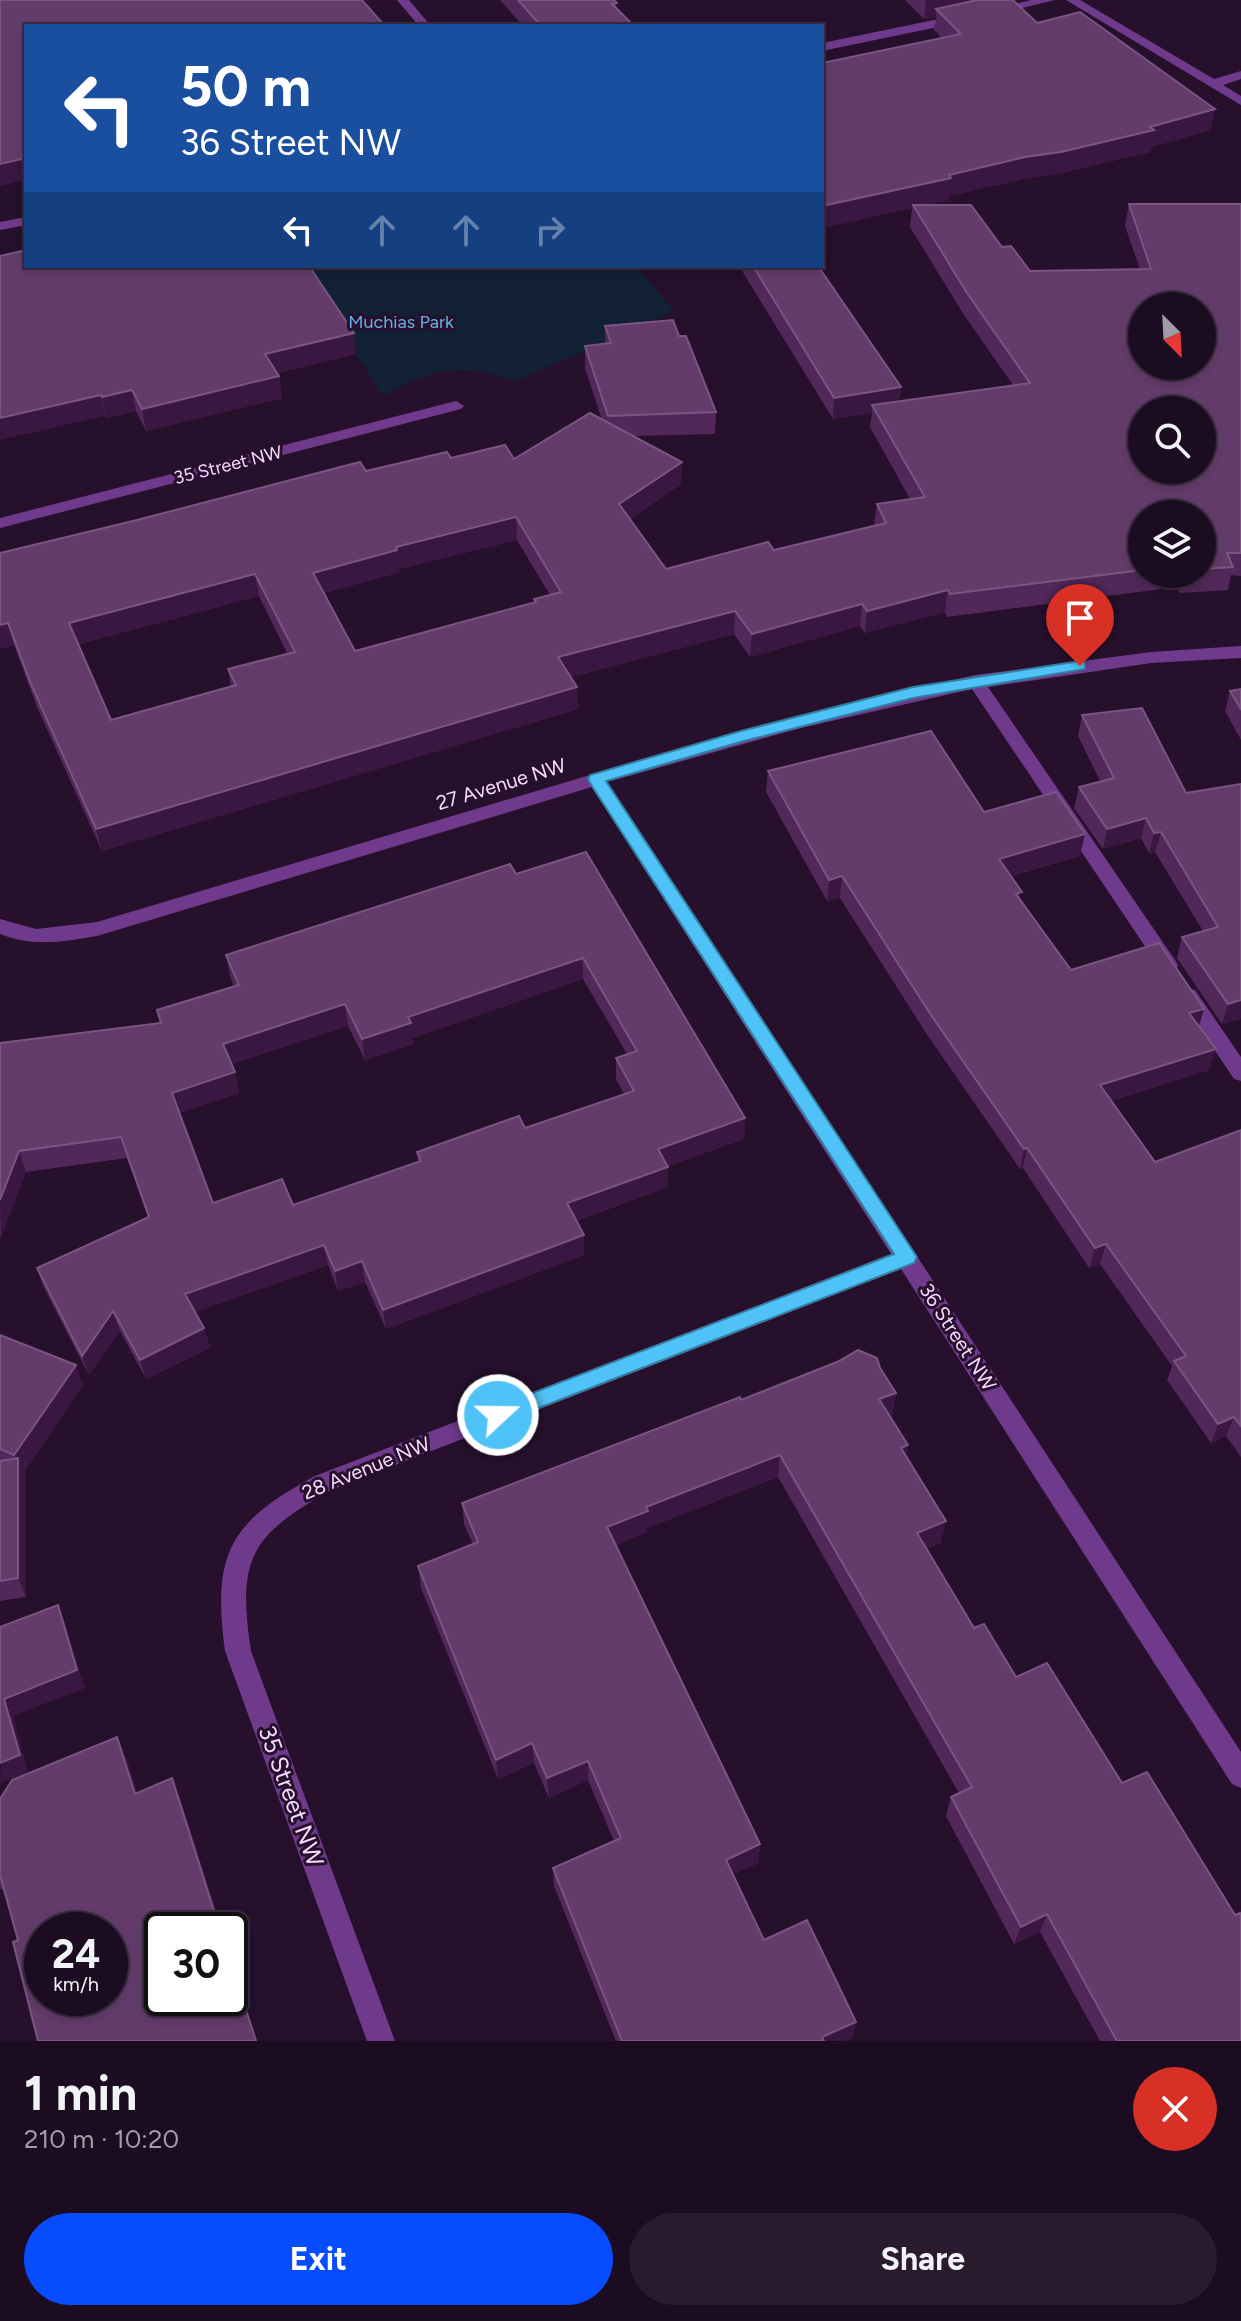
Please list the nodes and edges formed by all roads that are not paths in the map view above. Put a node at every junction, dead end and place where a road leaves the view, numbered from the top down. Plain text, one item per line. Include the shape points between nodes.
1 (403, 0) edge
2 (1049, 0) edge
3 (1072, 0) edge
4 (423, 24) edge
5 (824, 47) edge
6 (1241, 75) edge
7 (1212, 84) junction
8 (1241, 101) edge
9 (24, 221) edge
10 (0, 226) edge
11 (456, 406) dead end
12 (0, 523) edge
13 (1241, 652) edge
14 (975, 681) junction
15 (596, 779) junction
16 (7, 930) edge
17 (1241, 1073) edge
18 (907, 1257) junction
19 (244, 1547) joint
20 (1241, 1775) edge
21 (381, 2041) edge

1 - 4 street
2 - 5 street
3 - 7 street
6 - 7 street
7 - 8 street
9 - 10 street
11 - 12 street, 35 Street NW
13 - 14 street, 27 Avenue NW
14 - 15 street, 27 Avenue NW via 840,710
14 - 17 street
15 - 16 street, 27 Avenue NW via 97,929 62,935
15 - 18 street, 36 Street NW
18 - 19 street, 28 Avenue NW via 323,1483 286,1502 258,1526
18 - 20 street, 36 Street NW
19 - 21 street, 35 Street NW via 232,1576 230,1608 238,1651

